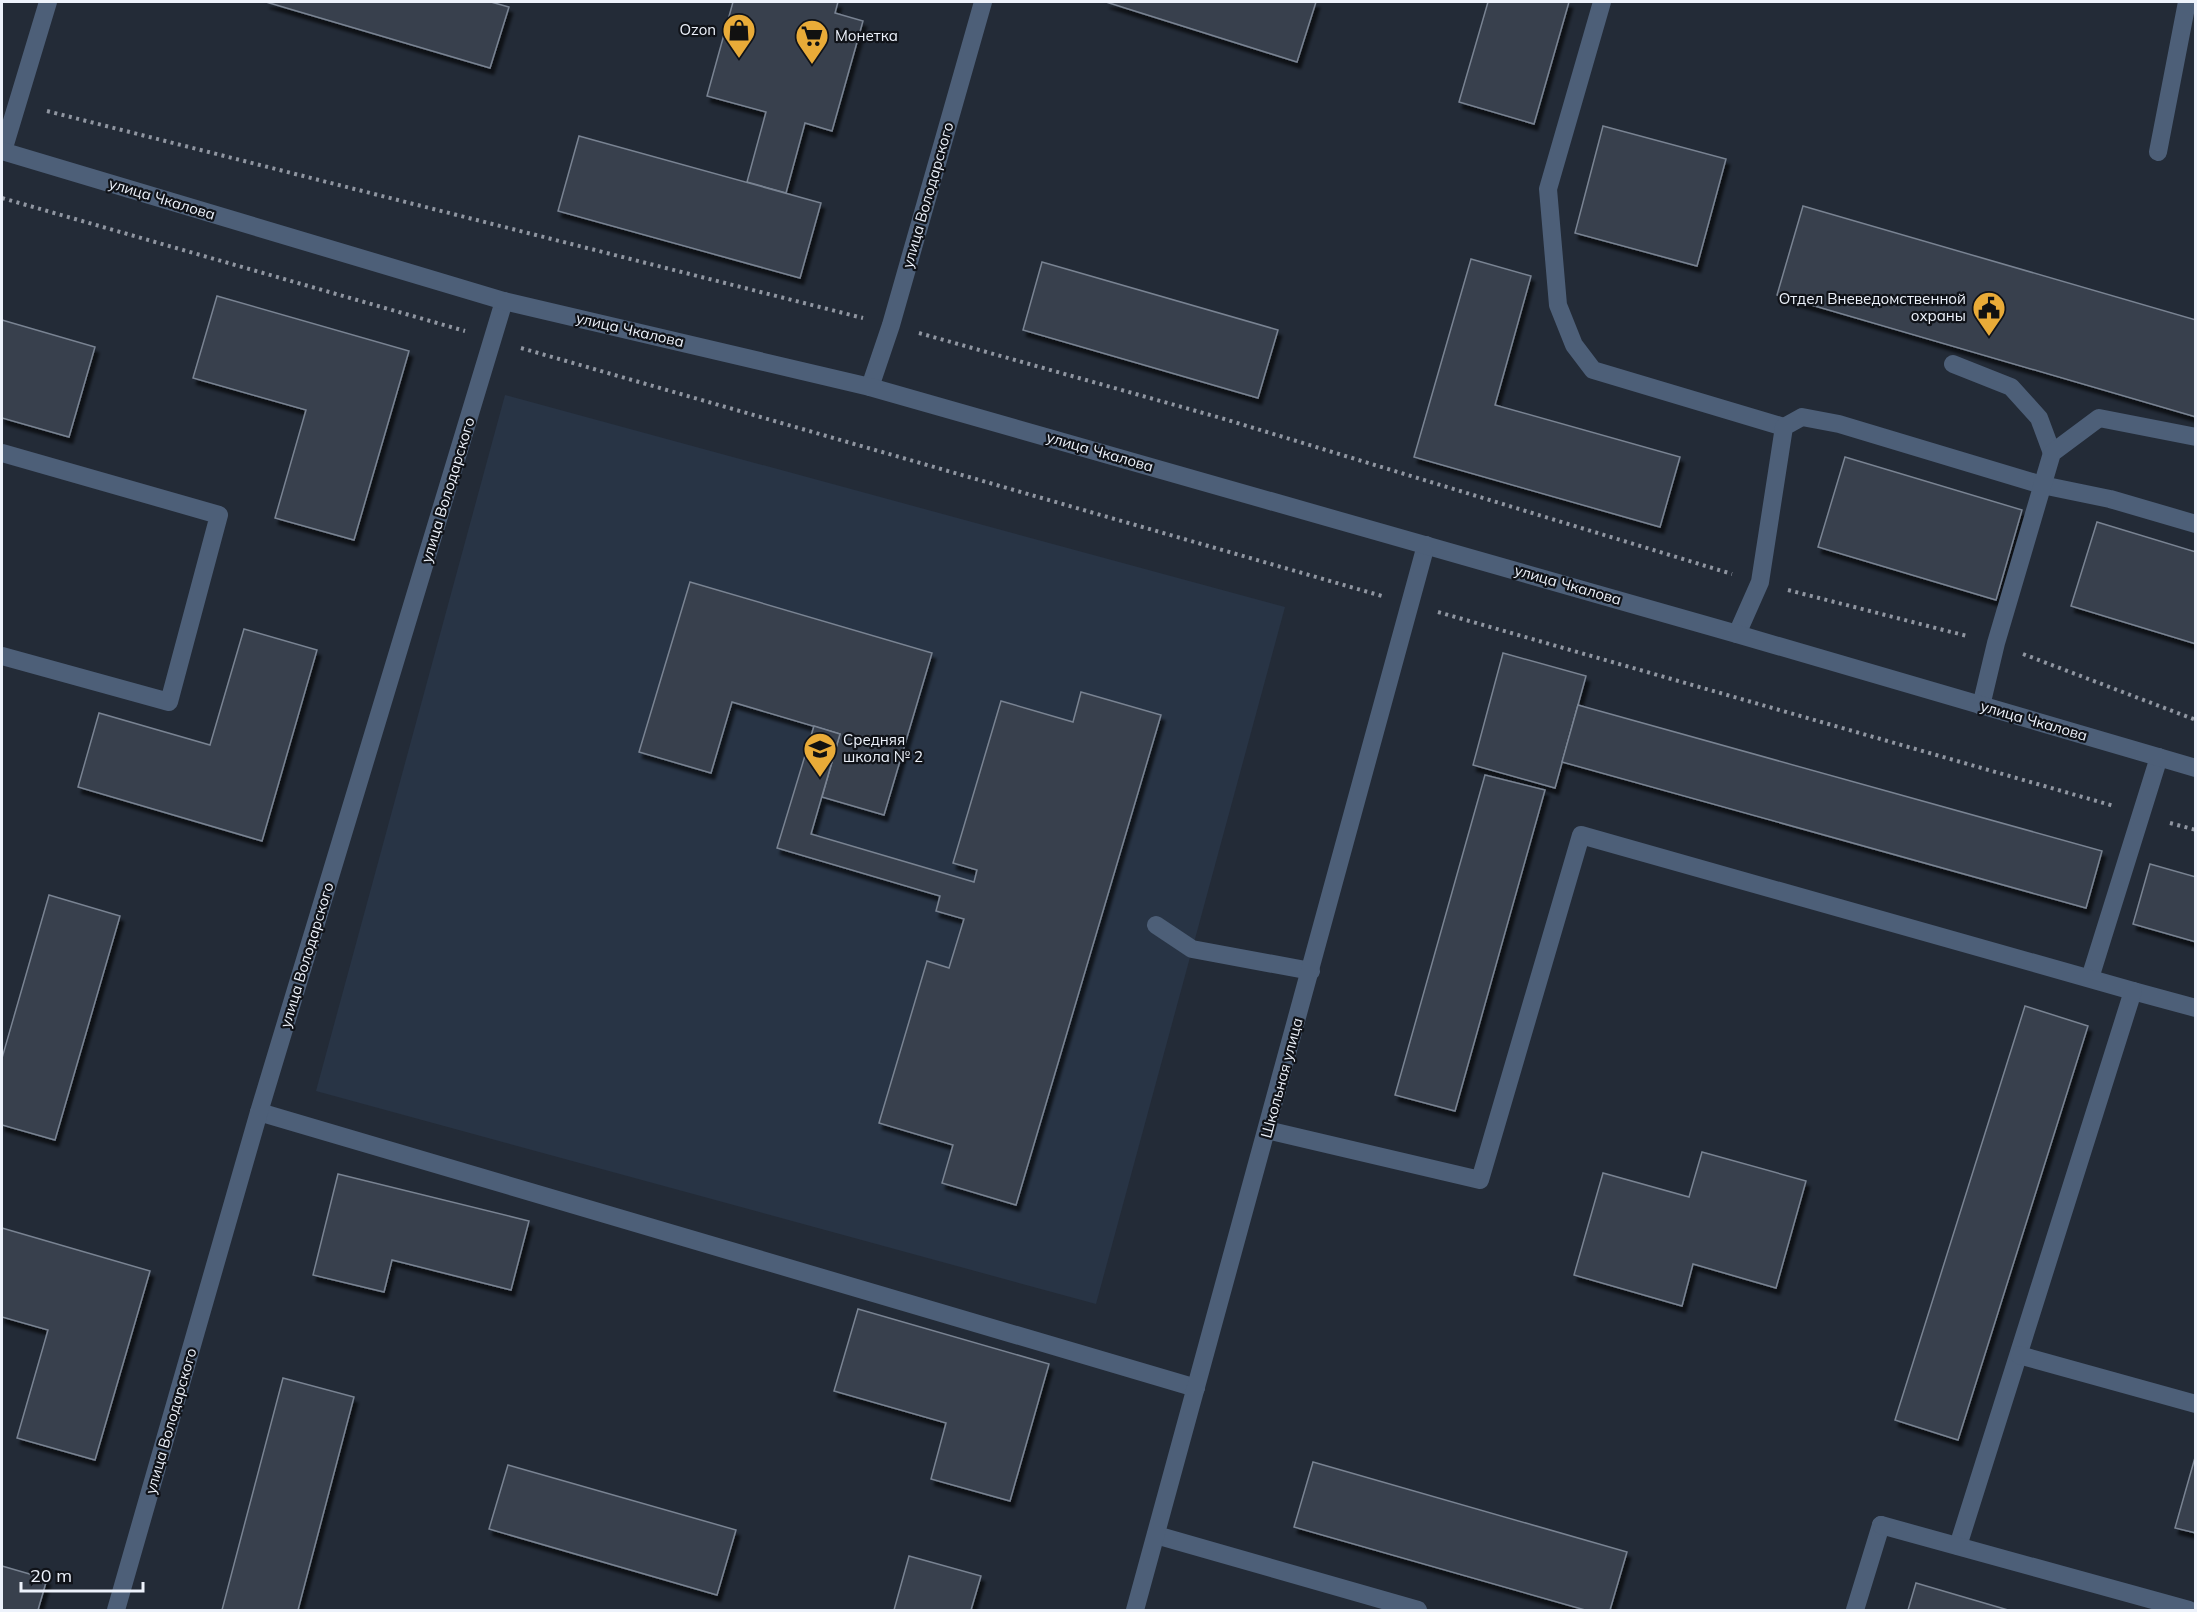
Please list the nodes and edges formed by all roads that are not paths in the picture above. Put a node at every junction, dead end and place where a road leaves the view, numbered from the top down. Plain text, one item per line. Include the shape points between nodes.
1 (48, 2) edge
2 (983, 2) edge
3 (1602, 2) edge
4 (2187, 2) edge
5 (2, 151) edge
6 (2158, 152) dead end
7 (504, 301) junction
8 (1953, 364) dead end
9 (870, 387) junction
10 (1784, 427) junction
11 (2196, 436) edge
12 (2, 453) edge
13 (2052, 453) junction
14 (2042, 485) junction
15 (2196, 524) edge
16 (1426, 545) junction
17 (1737, 634) junction
18 (2, 656) edge
19 (1981, 706) junction
20 (2159, 757) junction
21 (2196, 768) edge
22 (1156, 925) dead end
23 (1311, 971) junction
24 (2090, 978) junction
25 (2133, 990) junction
26 (2196, 1008) edge
27 (259, 1112) junction
28 (1267, 1130) junction
29 (2019, 1355) junction
30 (1196, 1388) junction
31 (2196, 1404) edge
32 (1156, 1535) junction
33 (1958, 1546) junction
34 (1357, 1602) edge
35 (116, 1611) edge
36 (1136, 1611) edge
37 (1418, 1611) edge
38 (1855, 1611) edge
39 (2189, 1611) edge

1 - 5 street
2 - 9 street, улица Володарского
3 - 10 street via 1548,189 1558,305 1574,345 1593,370
4 - 6 street
5 - 7 street, улица Чкалова
7 - 9 street, улица Чкалова
7 - 27 street, улица Володарского
8 - 13 street via 2011,387 2039,418
9 - 16 street, улица Чкалова
10 - 14 street via 1802,417 1839,424
10 - 17 street via 1760,582
11 - 13 street via 2099,418
12 - 18 street via 219,515 169,702
13 - 14 street
14 - 15 street via 2110,499
14 - 19 street
16 - 17 street, улица Чкалова
16 - 23 street, Школьная улица
17 - 19 street, улица Чкалова
19 - 20 street, улица Чкалова
20 - 21 street, улица Чкалова
20 - 24 street
22 - 23 street via 1192,949
23 - 28 street, Школьная улица
24 - 25 street
24 - 28 street via 1581,835 1480,1180
25 - 26 street
25 - 29 street
27 - 30 street
27 - 35 street, улица Володарского
28 - 30 street, Школьная улица
29 - 31 street
29 - 33 street
30 - 32 street, Школьная улица
32 - 34 street
32 - 36 street, Школьная улица
33 - 38 street via 1881,1525
33 - 39 street
34 - 37 street

